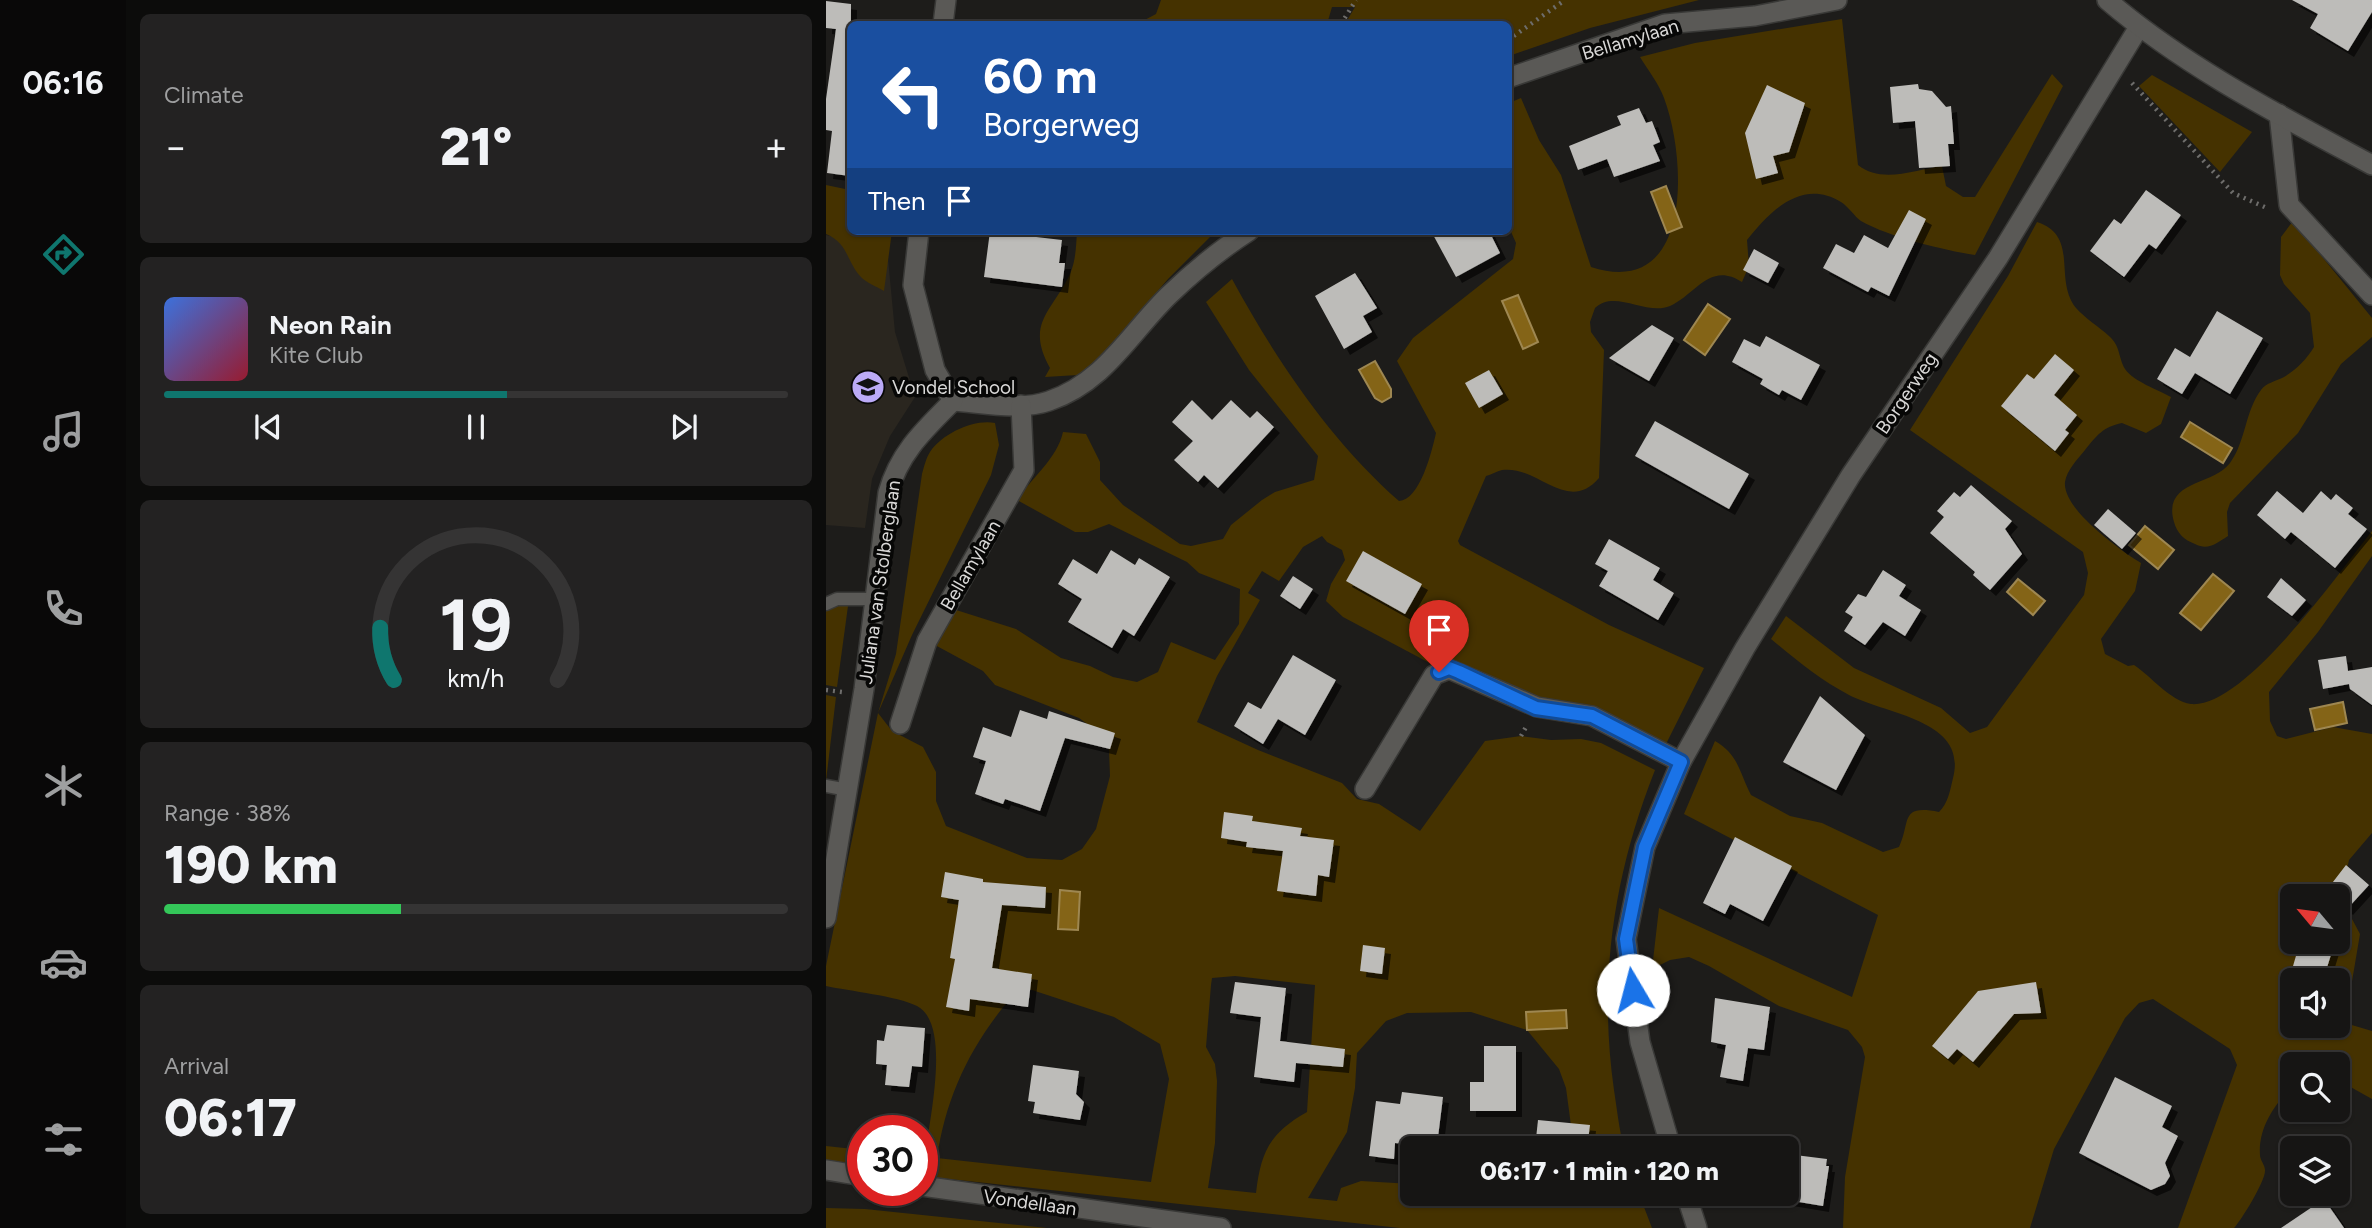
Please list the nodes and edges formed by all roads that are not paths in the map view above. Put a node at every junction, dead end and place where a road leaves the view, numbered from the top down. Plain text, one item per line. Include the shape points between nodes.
1 (946, 0) edge
2 (1837, 0) edge
3 (2107, 0) edge
4 (943, 21) edge
5 (2139, 27) junction
6 (1512, 77) edge
7 (2279, 114) junction
8 (2372, 165) edge
9 (919, 235) edge
10 (1244, 235) edge
11 (2372, 295) edge
12 (953, 401) junction
13 (1021, 405) junction
14 (876, 599) junction
15 (826, 604) edge
16 (900, 724) dead end
17 (1681, 762) junction
18 (826, 786) edge
19 (1365, 789) dead end
20 (848, 790) junction
21 (826, 918) edge
22 (1667, 1136) edge
23 (826, 1170) edge
24 (847, 1173) edge
25 (938, 1188) edge
26 (1690, 1206) edge
27 (1221, 1228) edge
28 (1697, 1228) edge

1 - 4 street
2 - 6 street, Bellamylaan via 1755,16 1665,24
3 - 5 street
5 - 7 street
5 - 17 street, Borgerweg via 1998,258 1851,475
7 - 8 street
7 - 11 street via 2288,205
9 - 12 street via 913,285 935,370
10 - 13 street via 1168,296 1102,370 1049,402
12 - 13 street
12 - 14 street, Juliana van Stolberglaan via 907,447 894,472
13 - 16 street, Bellamylaan via 1024,470 927,641
14 - 15 lane via 836,599
14 - 20 street, Juliana van Stolberglaan
17 - 19 street via 1592,716 1536,708 1449,668 1434,675
17 - 22 street, Borgerweg via 1645,847 1626,939 1640,1042
18 - 20 lane
20 - 21 street, Juliana van Stolberglaan
23 - 24 street
25 - 27 street, Vondellaan
26 - 28 street

